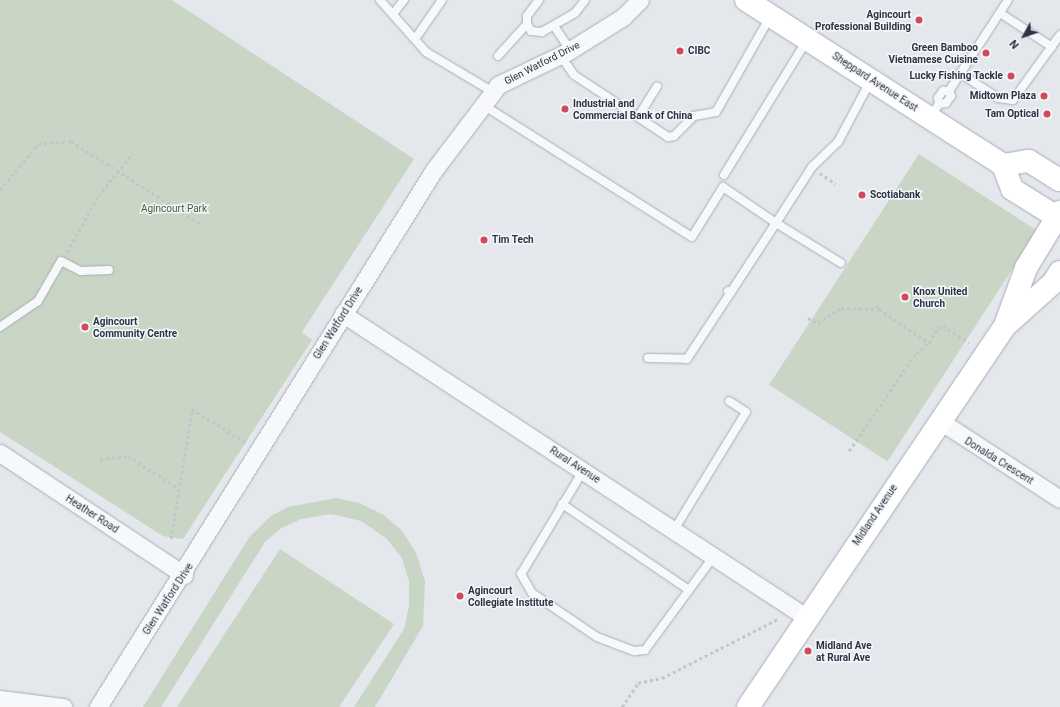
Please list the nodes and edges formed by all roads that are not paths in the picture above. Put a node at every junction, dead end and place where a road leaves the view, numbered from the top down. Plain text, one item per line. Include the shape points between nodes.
1 (380, 0) edge
2 (404, 0) edge
3 (442, 0) edge
4 (539, 0) edge
5 (585, 0) edge
6 (640, 0) edge
7 (746, 0) edge
8 (1008, 0) edge
9 (1000, 13) junction
10 (394, 14) junction
11 (771, 16) junction
12 (527, 24) junction
13 (554, 26) junction
14 (1060, 35) edge
15 (415, 39) junction
16 (808, 39) junction
17 (1052, 47) junction
18 (565, 53) junction
19 (498, 56) dead end
20 (960, 73) junction
21 (871, 80) junction
22 (657, 88) dead end
23 (488, 98) junction
24 (934, 111) junction
25 (638, 117) junction
26 (1003, 165) junction
27 (724, 175) dead end
28 (1060, 180) edge
29 (1059, 216) edge
30 (776, 223) junction
31 (841, 264) dead end
32 (109, 270) dead end
33 (1060, 272) edge
34 (343, 314) junction
35 (1005, 326) junction
36 (0, 327) edge
37 (648, 358) dead end
38 (729, 401) dead end
39 (940, 421) junction
40 (0, 453) edge
41 (583, 470) junction
42 (1060, 499) edge
43 (562, 504) junction
44 (674, 530) junction
45 (714, 556) junction
46 (184, 575) junction
47 (689, 590) junction
48 (806, 617) junction
49 (0, 699) edge
50 (63, 707) edge
51 (98, 707) edge
52 (748, 707) edge

1 - 10 lane
2 - 10 lane
3 - 15 lane
4 - 12 lane via 527,16
5 - 13 lane via 575,13
6 - 18 street, Glen Watford Drive via 622,17
7 - 11 main road, Sheppard Avenue East
8 - 9 lane
9 - 17 lane
9 - 20 lane
10 - 15 lane
11 - 16 main road, Sheppard Avenue East
11 - 25 lane via 716,112 694,116 679,134 668,137
12 - 13 lane via 532,31 542,32
12 - 19 lane
13 - 18 lane
14 - 17 lane
15 - 23 lane via 426,52
16 - 21 main road, Sheppard Avenue East
16 - 27 lane
17 - 20 lane via 1019,96 1007,101 998,98
18 - 23 street, Glen Watford Drive via 498,86
18 - 25 lane via 574,75
20 - 24 lane via 948,91 943,91 938,98
21 - 24 main road, Sheppard Avenue East
21 - 30 lane via 838,142 812,167
22 - 25 lane
23 - 30 lane via 692,237 723,188
23 - 34 street, Glen Watford Drive via 434,170
24 - 26 main road, Sheppard Avenue East
26 - 28 main road via 1029,161
26 - 29 main road via 1012,190
29 - 35 main road, Midland Avenue via 1026,268
30 - 31 lane
30 - 37 lane via 687,359
32 - 36 lane via 81,271 61,261 38,301
33 - 35 main road, Midland Avenue via 1053,284
34 - 41 street, Rural Avenue
34 - 46 street, Glen Watford Drive
35 - 39 main road, Midland Avenue
38 - 44 lane via 746,412
39 - 42 street, Donalda Crescent
39 - 48 main road, Midland Avenue
40 - 46 street, Heather Road
41 - 43 lane
41 - 44 street, Rural Avenue
43 - 47 lane
43 - 47 lane via 521,574 526,586 538,598 597,637 640,651 650,645
44 - 45 street, Rural Avenue
45 - 47 lane
45 - 48 street, Rural Avenue
46 - 51 street, Glen Watford Drive
48 - 52 main road, Midland Avenue
49 - 50 street

